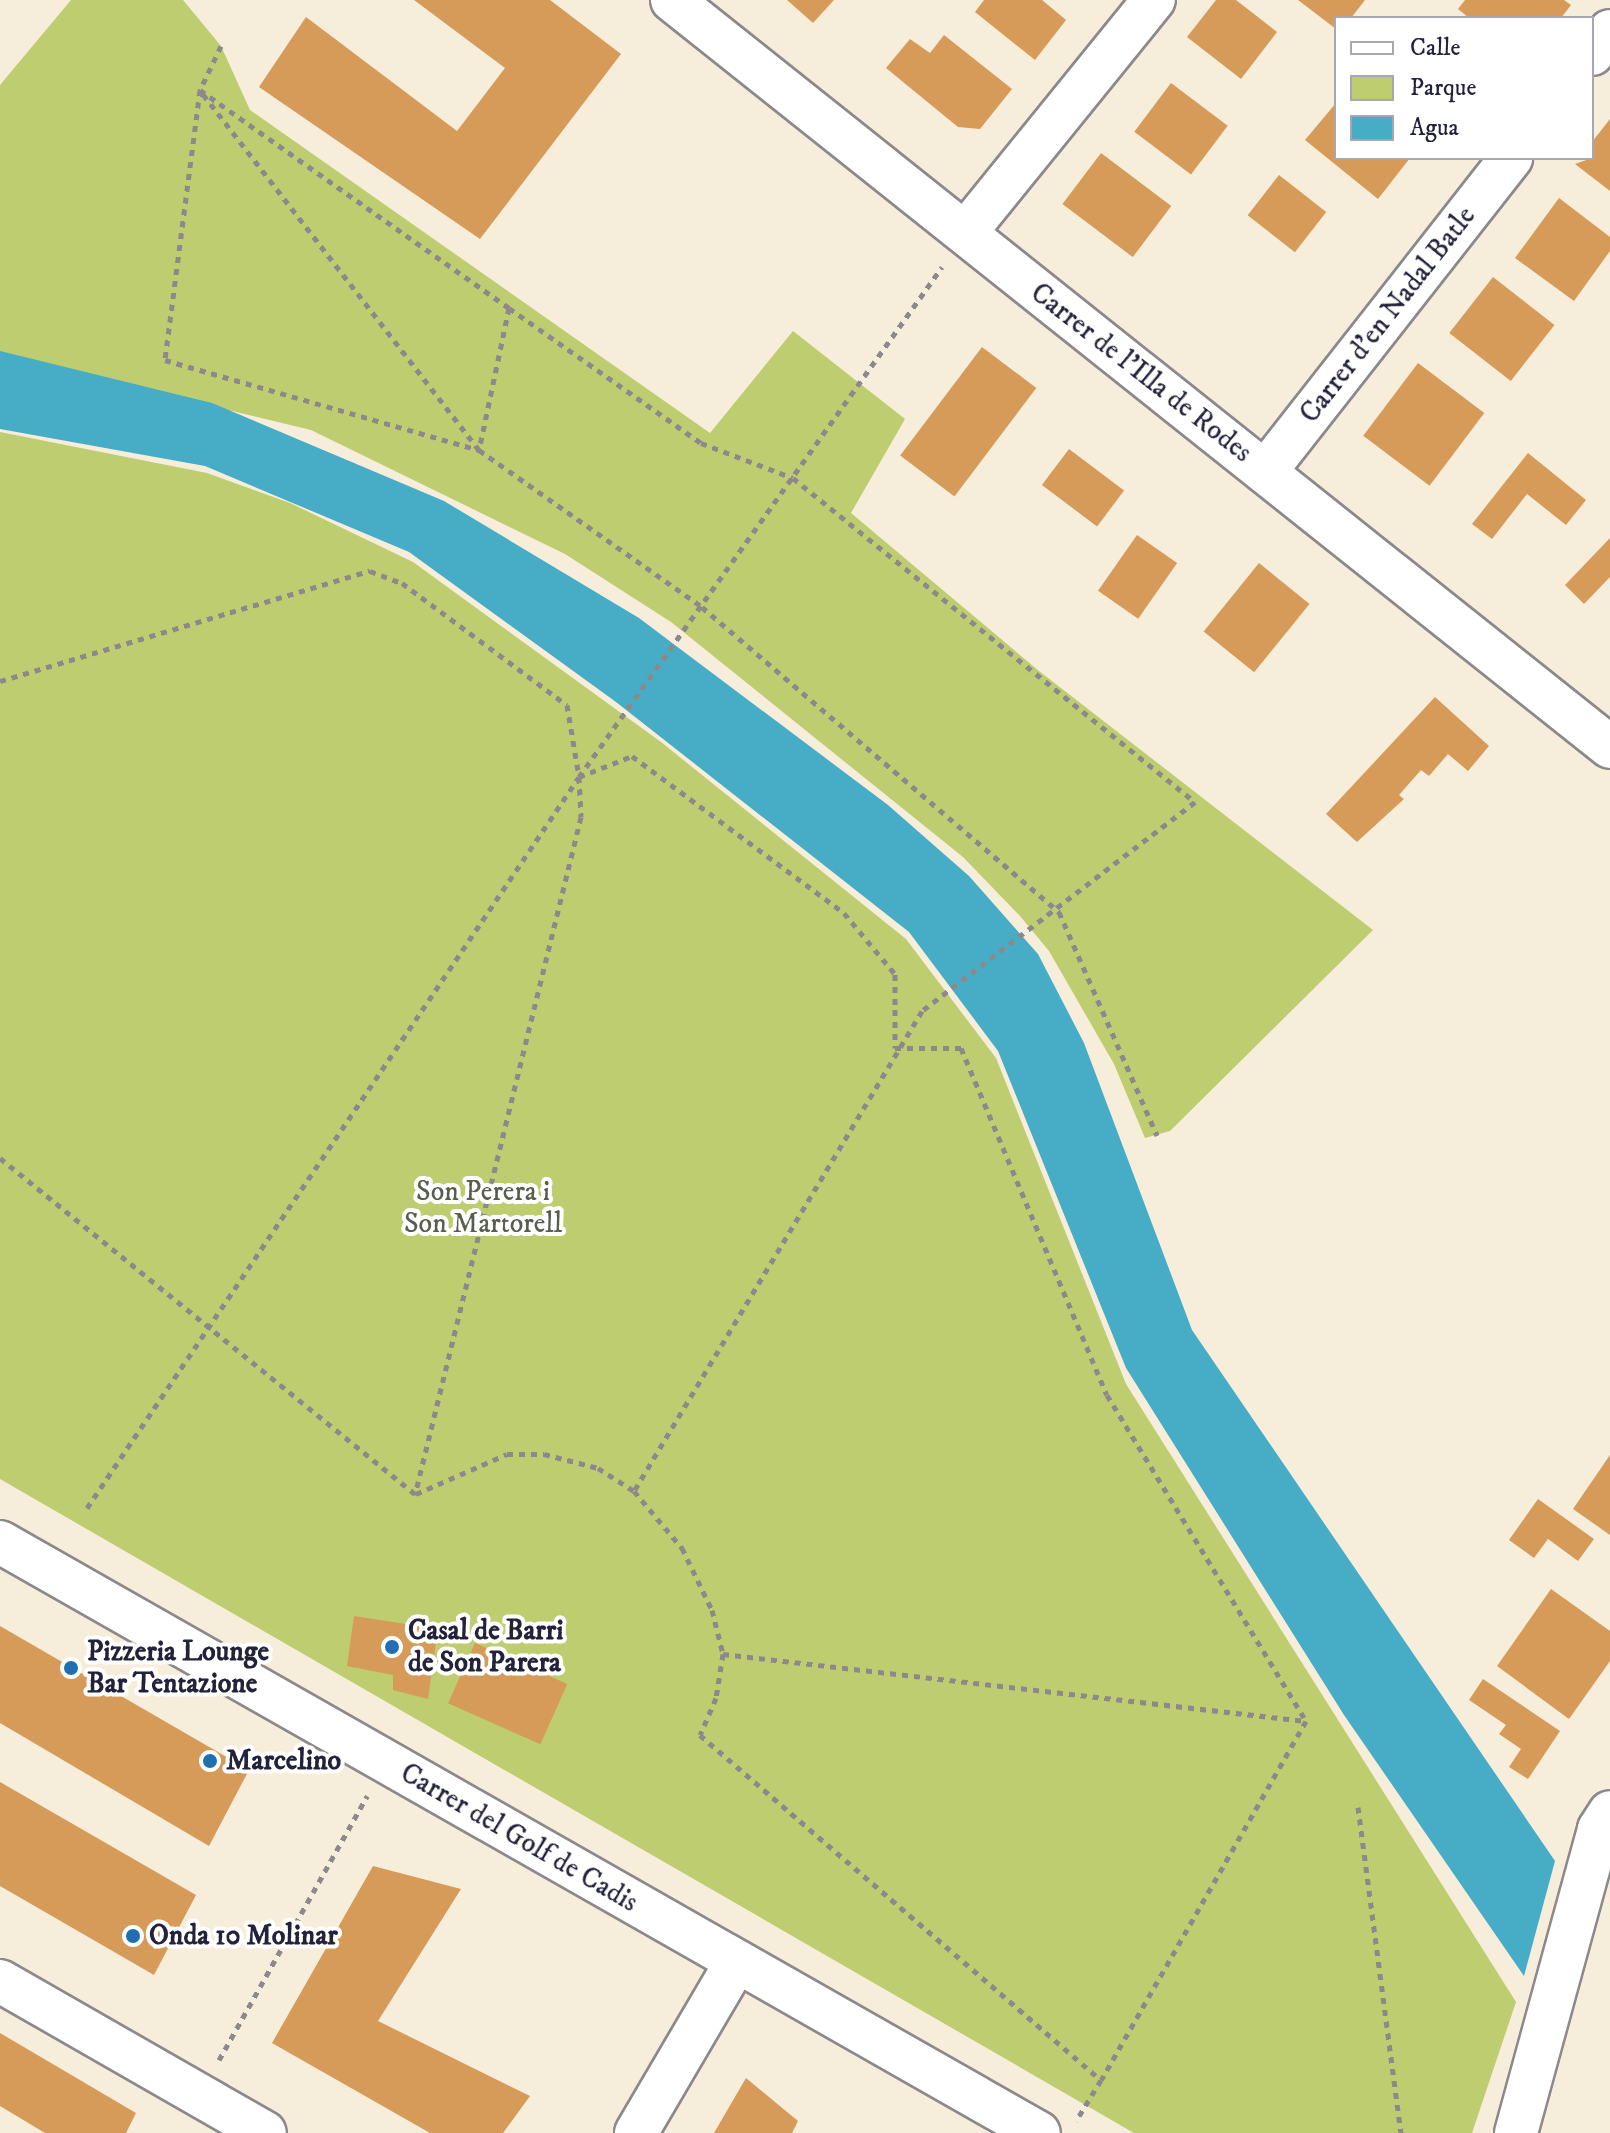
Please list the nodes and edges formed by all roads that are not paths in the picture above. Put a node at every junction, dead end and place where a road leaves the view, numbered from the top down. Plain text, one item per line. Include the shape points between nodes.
1 (672, 0) edge
2 (1154, 0) edge
3 (1610, 31) edge
4 (1594, 51) edge
5 (1509, 160) edge
6 (965, 233) junction
7 (1265, 472) junction
8 (1610, 747) edge
9 (0, 1542) edge
10 (1604, 1820) edge
11 (737, 1961) junction
12 (0, 1981) edge
13 (265, 2133) edge
14 (636, 2133) edge
15 (1039, 2133) edge
16 (1516, 2133) edge

1 - 6 street, Carrer de l'Illa de Rodes
2 - 6 street
3 - 4 street
5 - 7 street, Carrer d'en Nadal Batle
6 - 7 street, Carrer de l'Illa de Rodes
7 - 8 street, Carrer de l'Illa de Rodes
9 - 11 street, Carrer del Golf de Cadis
10 - 16 street
11 - 14 street
11 - 15 street, Carrer del Golf de Cadis
12 - 13 street

